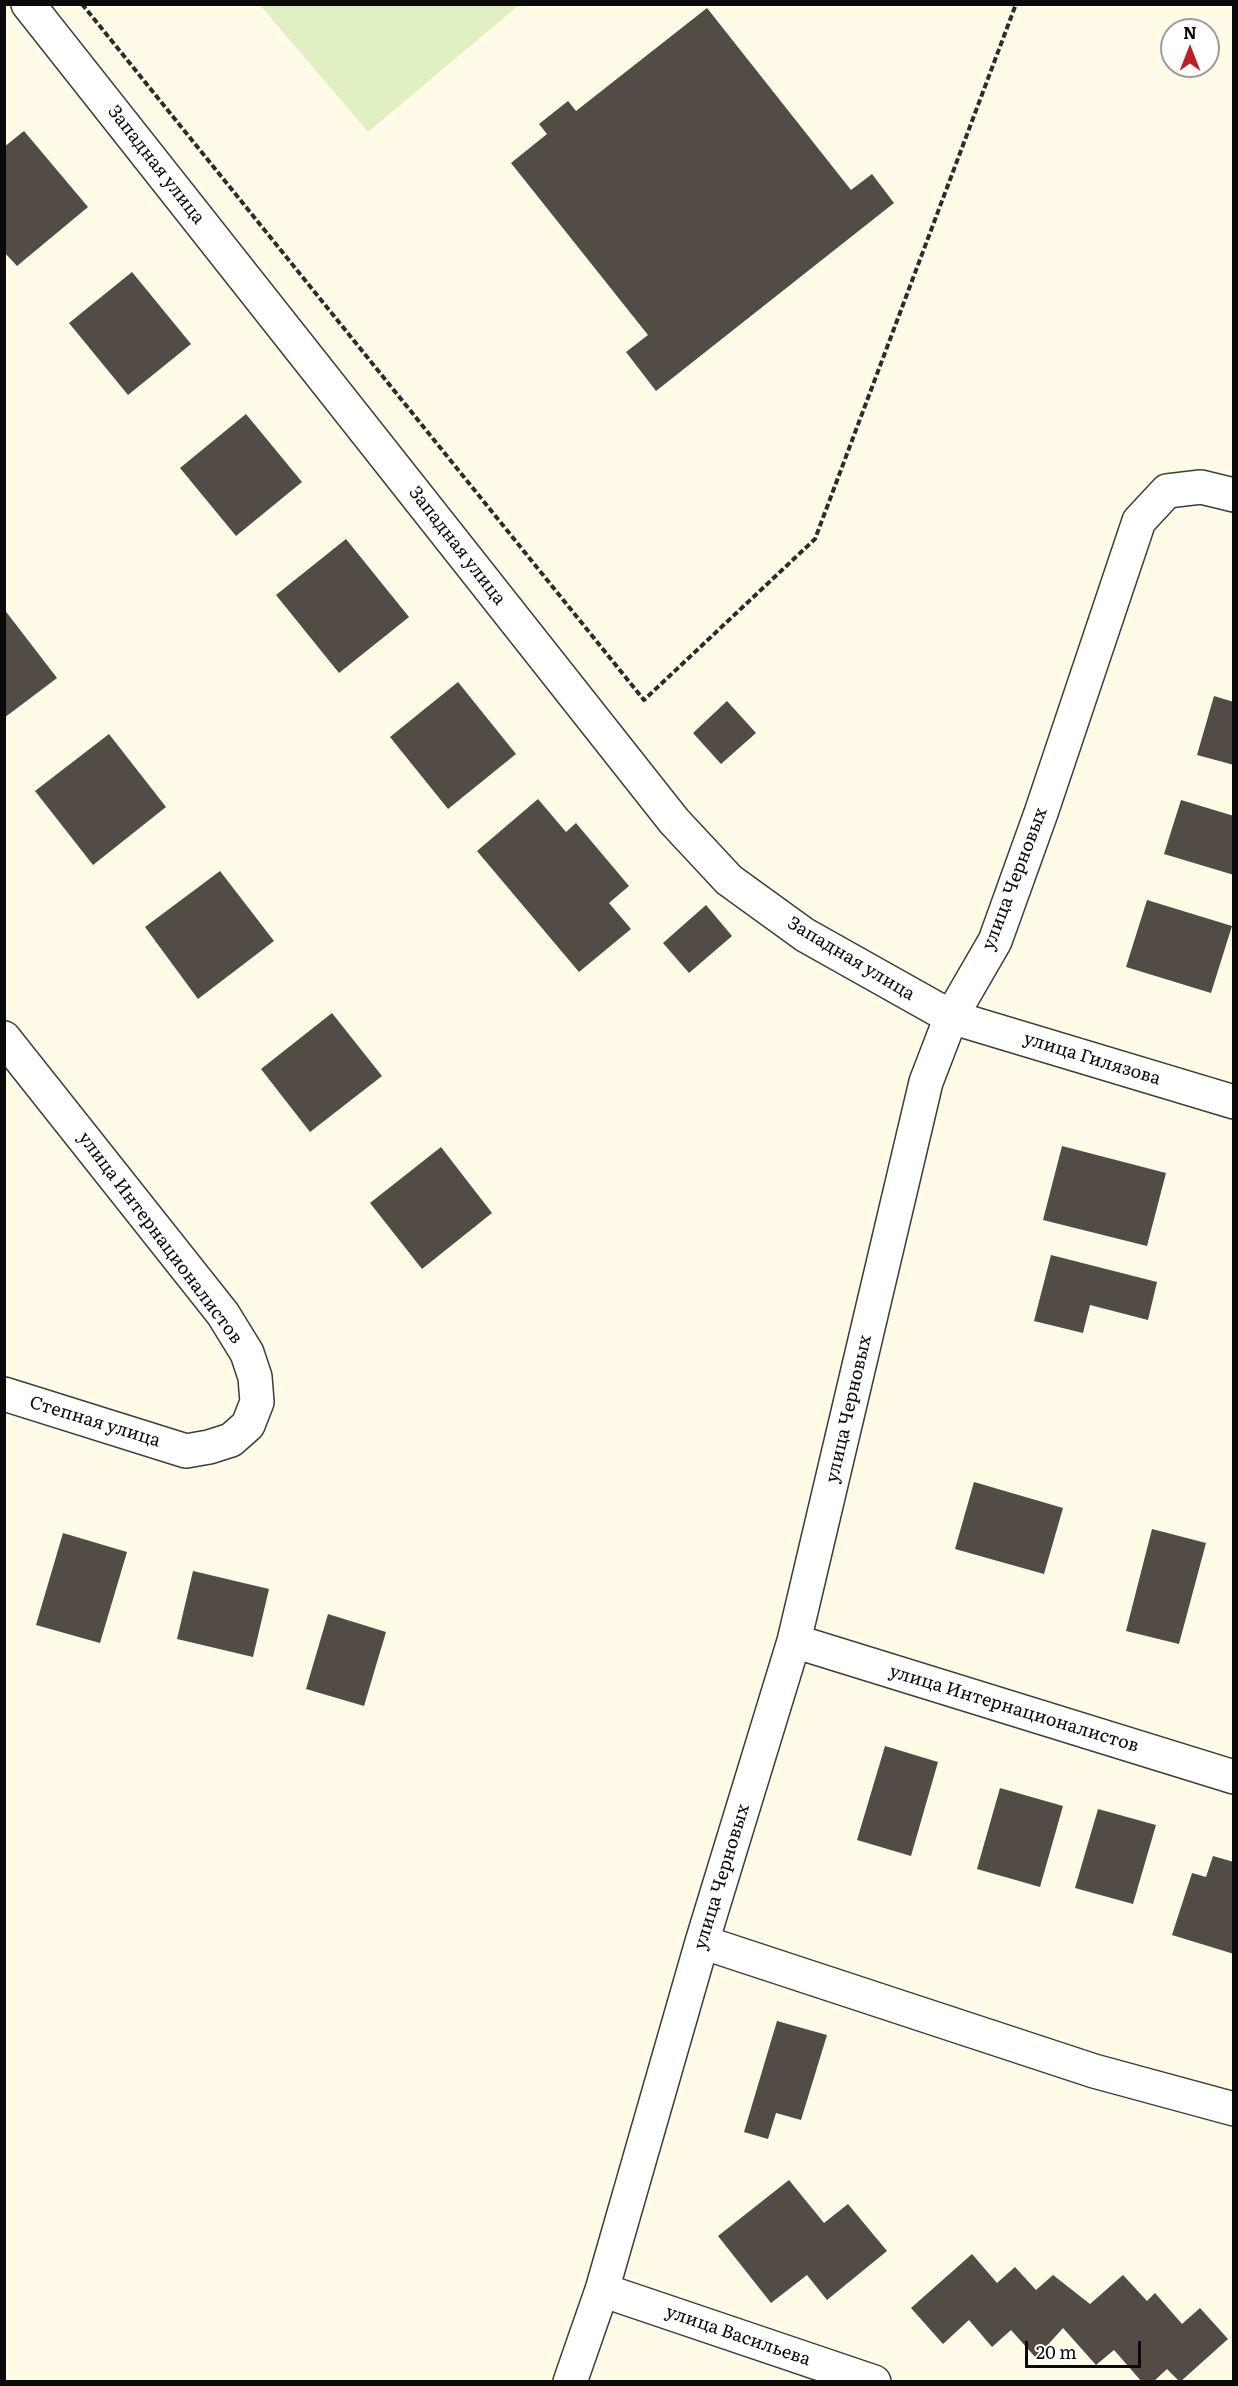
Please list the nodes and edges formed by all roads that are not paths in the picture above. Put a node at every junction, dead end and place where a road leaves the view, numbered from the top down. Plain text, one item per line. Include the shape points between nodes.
1 (28, 4) edge
2 (1233, 495) edge
3 (951, 1017) junction
4 (4, 1038) edge
5 (1233, 1102) edge
6 (4, 1394) edge
7 (186, 1450) joint
8 (794, 1641) junction
9 (1233, 1777) edge
10 (702, 1942) junction
11 (1233, 2109) edge
12 (602, 2290) junction
13 (570, 2382) edge
14 (874, 2382) edge

1 - 3 street, Западная улица via 674,821 729,880 805,935
2 - 3 street, улица Черновых via 1201,488 1167,491 1139,521 995,941
3 - 5 street, улица Гилязова
3 - 8 street, улица Черновых via 926,1082
4 - 7 street, улица Интернационалистов via 222,1314 248,1353 257,1402 248,1425 231,1440
6 - 7 street, Степная улица
8 - 9 street, улица Интернационалистов
8 - 10 street, улица Черновых
10 - 11 street via 1094,2071
10 - 12 street, улица Черновых
12 - 13 street, улица Черновых
12 - 14 street, улица Васильева

